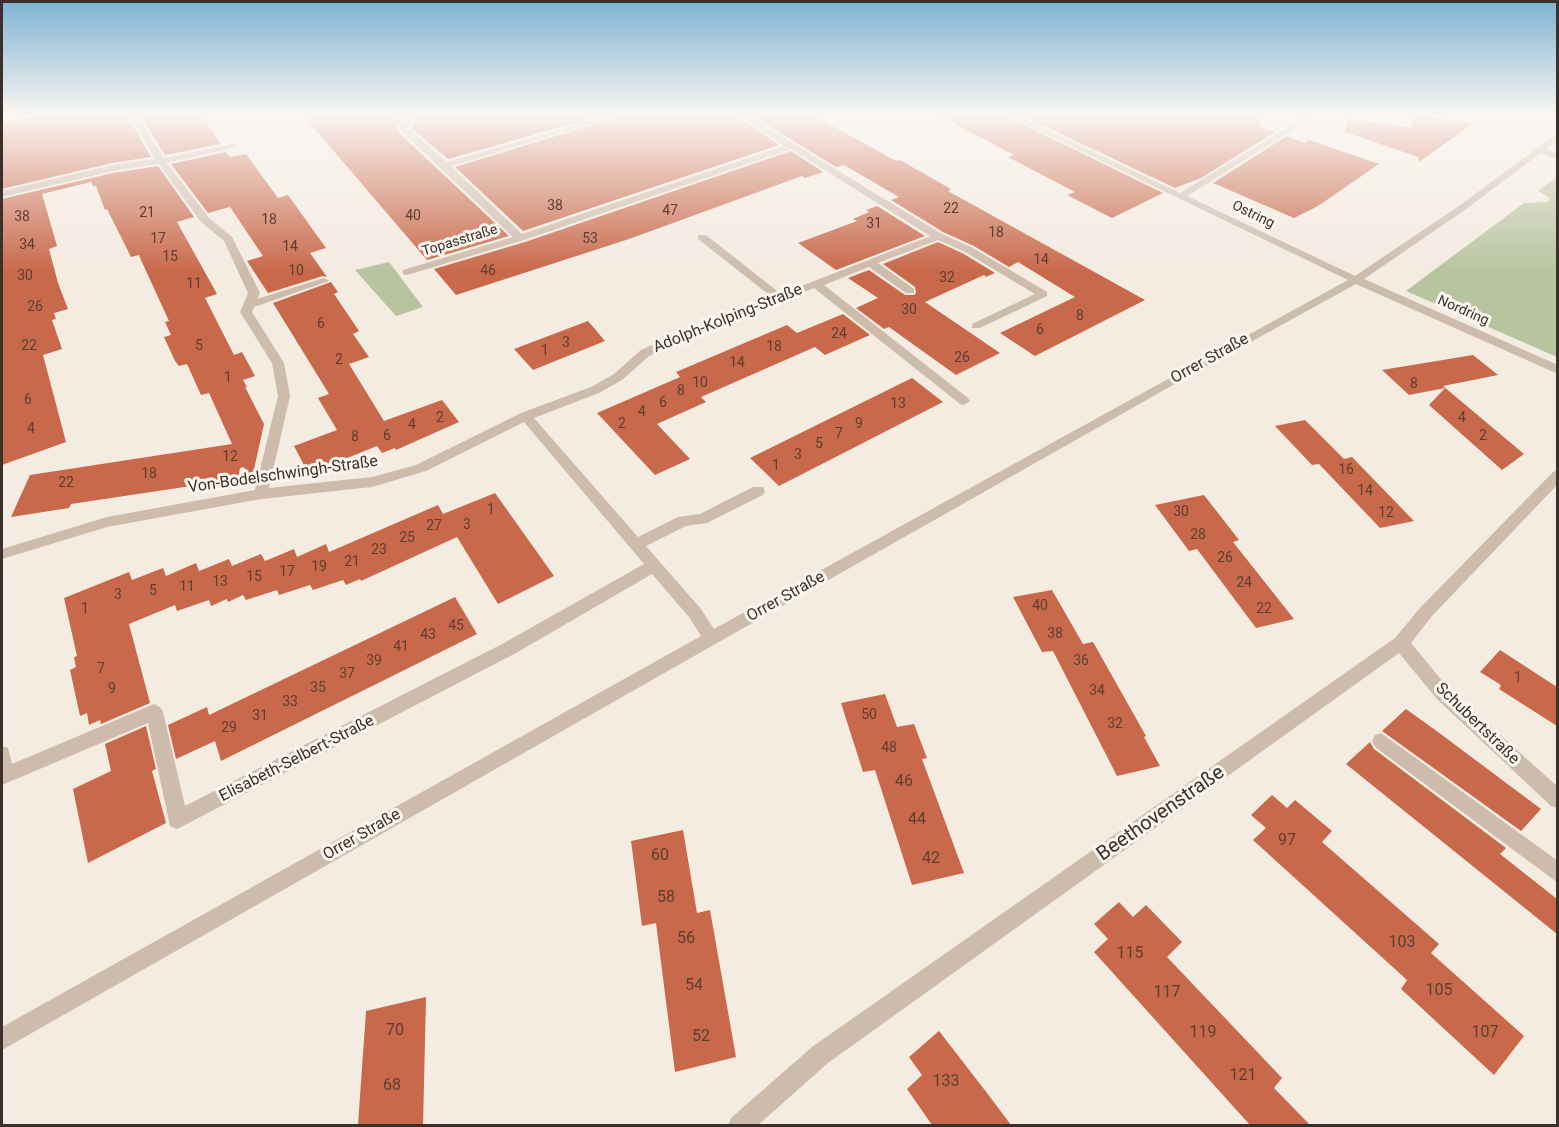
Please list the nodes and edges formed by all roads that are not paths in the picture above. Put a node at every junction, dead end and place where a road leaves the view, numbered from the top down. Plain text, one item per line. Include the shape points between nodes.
1 (123, 167) edge
2 (165, 167) edge
3 (447, 167) edge
4 (731, 167) edge
5 (827, 167) edge
6 (1119, 167) edge
7 (1229, 167) edge
8 (1518, 167) edge
9 (2, 194) edge
10 (1181, 196) junction
11 (938, 236) junction
12 (702, 237) dead end
13 (520, 238) junction
14 (871, 262) junction
15 (407, 272) dead end
16 (1356, 280) junction
17 (324, 281) dead end
18 (816, 284) junction
19 (910, 291) dead end
20 (781, 299) junction
21 (249, 305) junction
22 (976, 326) dead end
23 (1557, 370) edge
24 (964, 401) dead end
25 (526, 416) junction
26 (1557, 475) edge
27 (758, 491) dead end
28 (261, 494) junction
29 (637, 544) junction
30 (2, 554) edge
31 (655, 565) junction
32 (711, 638) junction
33 (1401, 643) junction
34 (1381, 741) dead end
35 (2, 754) edge
36 (3, 776) edge
37 (1557, 800) edge
38 (1557, 873) edge
39 (2, 1039) edge
40 (739, 1125) edge

1 - 9 street
2 - 21 street via 205,220 228,239 254,293
3 - 13 street, Topasstraße
4 - 13 street
5 - 11 street
6 - 10 street, Ostring
7 - 10 street
8 - 16 street, Orrer Straße
10 - 16 street, Ostring
11 - 14 street, Adolph-Kolping-Straße
11 - 22 street via 1043,294
12 - 20 street
13 - 15 street, Topasstraße
14 - 18 street, Adolph-Kolping-Straße
14 - 19 street
16 - 23 street, Nordring
16 - 32 street, Orrer Straße
17 - 21 street
18 - 20 street, Adolph-Kolping-Straße
18 - 24 street
20 - 25 street, Adolph-Kolping-Straße via 672,340 645,353 618,377 595,390
21 - 28 street via 246,312 278,363 284,396
25 - 28 street, Von-Bodelschwingh-Straße via 402,474 372,482
25 - 29 street
26 - 33 street, Beethovenstraße
27 - 29 street via 702,519 683,521
28 - 30 street, Von-Bodelschwingh-Straße via 107,522
29 - 31 street
31 - 32 street
31 - 36 street, Elisabeth-Selbert-Straße via 510,648 177,820 154,712
32 - 39 street, Orrer Straße
33 - 37 street, Schubertstraße via 1443,694
33 - 40 street, Beethovenstraße via 820,1055
34 - 38 street
35 - 36 street, Elisabeth-Selbert-Straße

